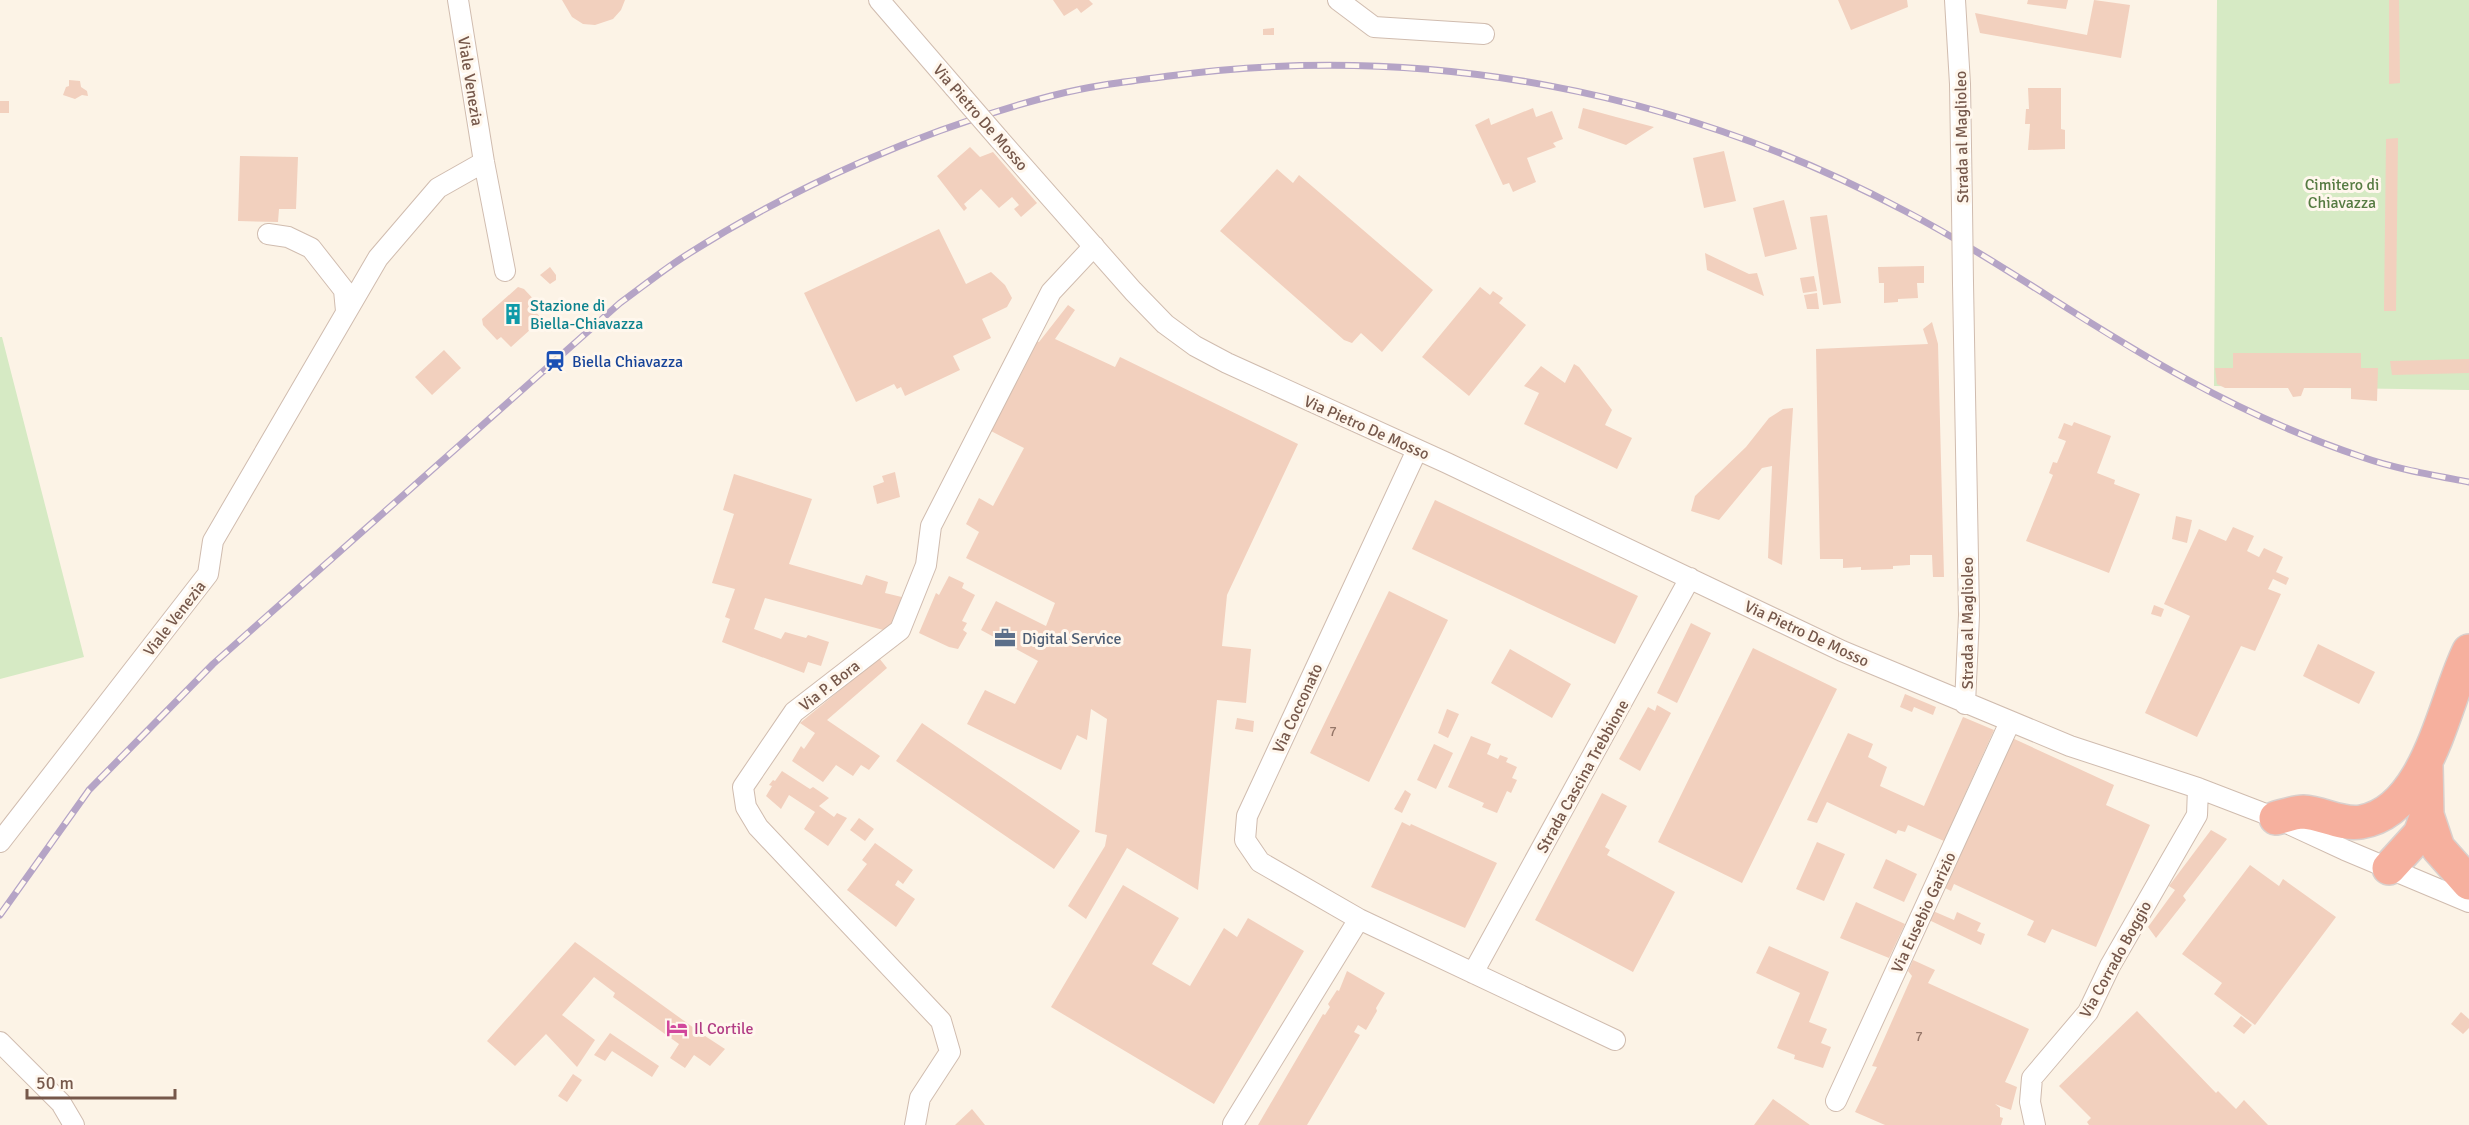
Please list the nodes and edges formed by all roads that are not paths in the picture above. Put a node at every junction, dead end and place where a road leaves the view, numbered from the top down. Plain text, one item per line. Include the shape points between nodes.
1 (458, 0) edge
2 (879, 0) edge
3 (1338, 0) edge
4 (1955, 0) edge
5 (1484, 34) dead end
6 (484, 162) junction
7 (268, 234) dead end
8 (1094, 246) junction
9 (505, 271) dead end
10 (346, 311) junction
11 (1417, 450) junction
12 (1690, 578) junction
13 (2469, 651) edge
14 (1965, 704) junction
15 (2010, 722) junction
16 (2426, 765) junction
17 (2198, 788) junction
18 (2392, 809) junction
19 (2427, 815) junction
20 (2276, 818) junction
21 (0, 842) edge
22 (2389, 868) junction
23 (2469, 883) edge
24 (2469, 902) edge
25 (1359, 919) junction
26 (1473, 973) junction
27 (1615, 1040) dead end
28 (0, 1042) edge
29 (1836, 1101) dead end
30 (1233, 1124) edge
31 (74, 1125) edge
32 (915, 1125) edge
33 (2035, 1125) edge

1 - 6 street, Viale Venezia
2 - 8 street, Via Pietro De Mosso, bridge
3 - 5 street via 1374,27
4 - 14 street, Strada al Maglioleo, bridge via 1960,84 1969,615
6 - 9 street, Viale Venezia
6 - 10 street, Viale Venezia via 438,188 378,258
7 - 10 street via 288,237 311,248 344,290
8 - 11 street, Via Pietro De Mosso via 1165,324 1195,346
8 - 32 street, Via P. Bora via 1051,292 931,526 926,565 900,630 794,712 743,787 746,807 758,827 941,1021 950,1052 920,1098
10 - 21 street, Viale Venezia via 213,541 208,574
11 - 12 street, Via Pietro De Mosso
11 - 25 street, Via Cocconato via 1246,816 1245,840 1260,862
12 - 14 street, Via Pietro De Mosso via 1842,651
12 - 26 street, Strada Cascina Trebbione
13 - 16 highway
14 - 15 street, Strada al Maglioleo
15 - 17 street, Strada al Maglioleo
15 - 29 street, Via Eusebio Garizio
16 - 18 highway
16 - 19 highway
17 - 20 street, Strada al Maglioleo
17 - 33 street, Via Corrado Boggio via 2197,814 2088,1012 2032,1078 2030,1102
18 - 20 highway via 2363,822 2341,822 2302,812
18 - 22 highway via 2387,848
19 - 22 highway via 2420,834
19 - 23 highway via 2438,848
20 - 22 street, Strada al Maglioleo
22 - 24 street, Strada al Maglioleo
25 - 26 street
25 - 30 street
26 - 27 street
28 - 31 street via 61,1102

